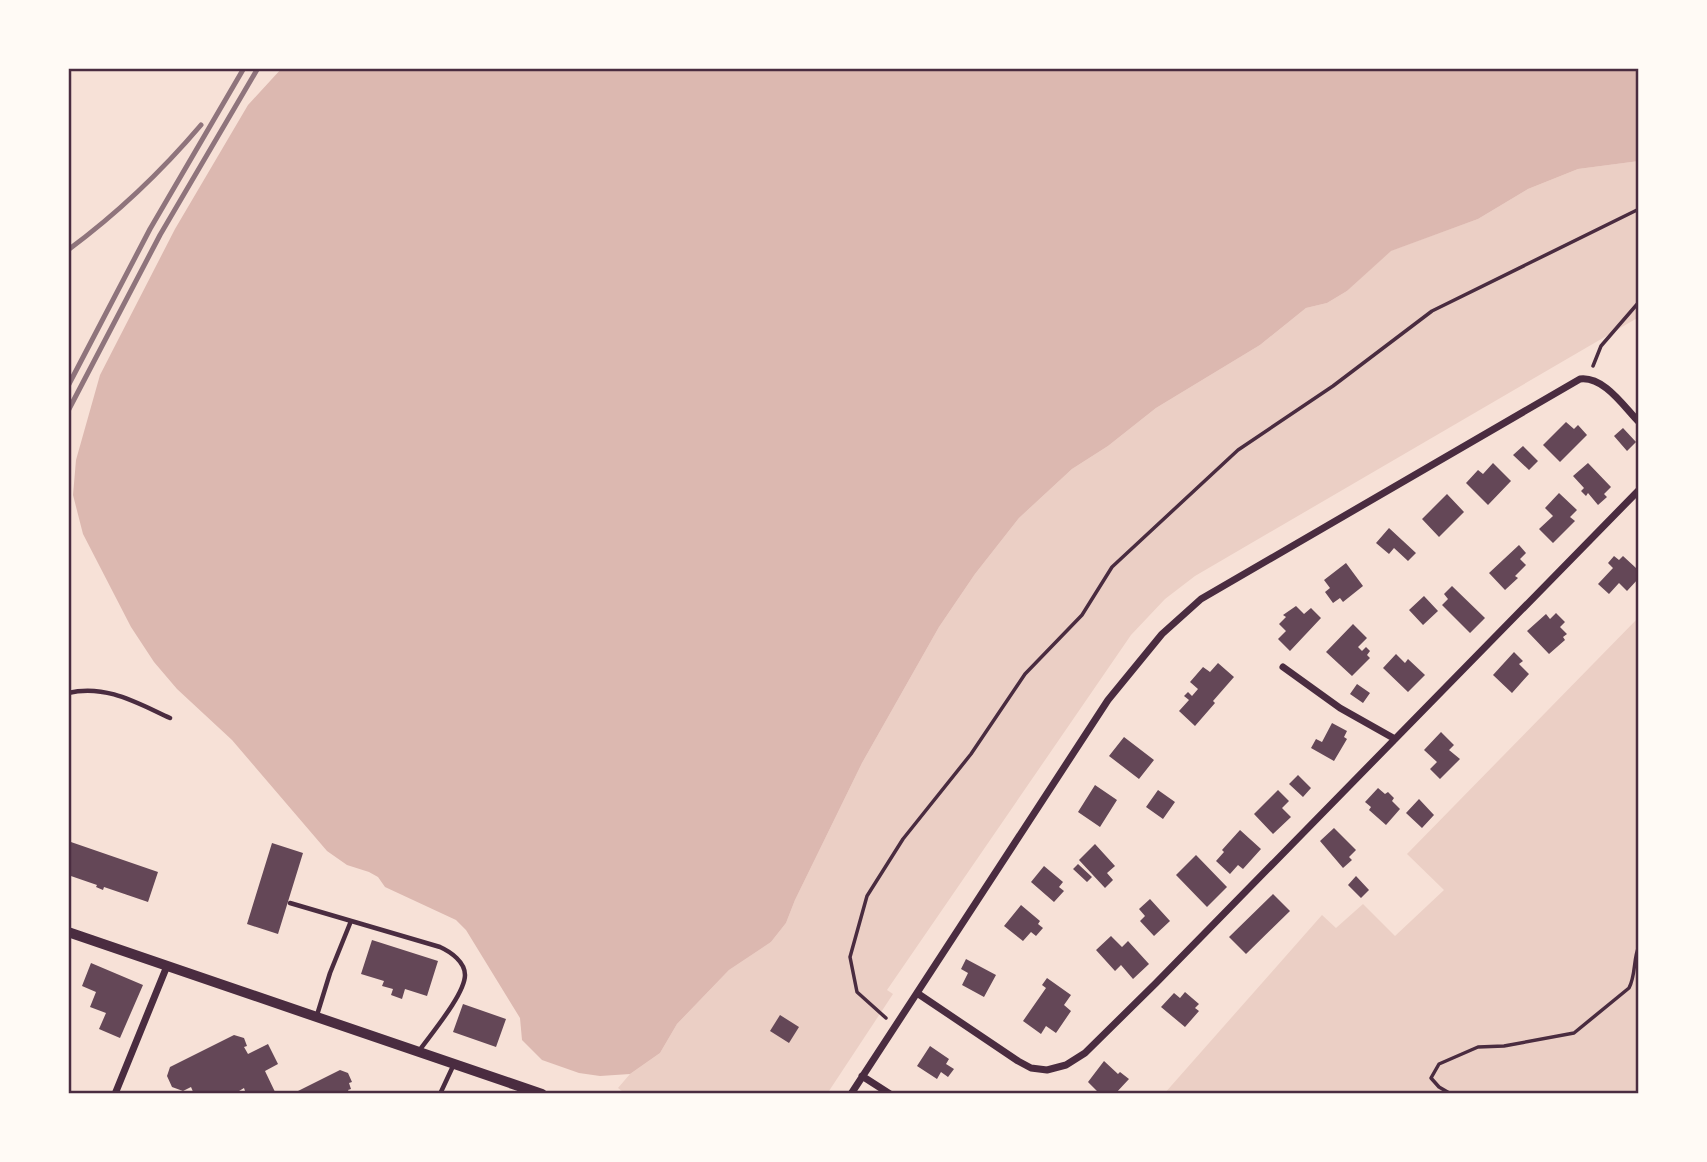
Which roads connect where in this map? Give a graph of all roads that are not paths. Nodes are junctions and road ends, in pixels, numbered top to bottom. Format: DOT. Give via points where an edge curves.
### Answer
graph roads {
  1 [pos="1639,422"];
  2 [pos="1639,490"];
  3 [pos="1283,667"];
  4 [pos="68,693"];
  5 [pos="170,718"];
  6 [pos="1395,739"];
  7 [pos="290,903"];
  8 [pos="351,921"];
  9 [pos="68,932"];
  10 [pos="167,966"];
  11 [pos="917,993"];
  12 [pos="316,1017"];
  13 [pos="419,1051"];
  14 [pos="455,1063"];
  15 [pos="862,1076"];
  16 [pos="115,1094"];
  17 [pos="440,1094"];
  18 [pos="542,1094"];
  19 [pos="851,1094"];
  20 [pos="890,1094"];
  1 -- 11 [label="street" via="1600,383 1588,378 1571,383 1257,565 1182,614 1108,700"];
  2 -- 6 [label="street"];
  3 -- 6 [label="street" via="1340,708"];
  4 -- 5 [label="lane" via="102,690"];
  6 -- 11 [label="street" via="1156,983 1073,1061 1055,1069 1031,1068"];
  7 -- 8 [label="lane"];
  8 -- 12 [label="lane"];
  8 -- 13 [label="lane" via="440,947 464,970 460,990"];
  9 -- 10 [label="street"];
  10 -- 12 [label="street"];
  10 -- 16 [label="street"];
  11 -- 15 [label="street"];
  12 -- 13 [label="street"];
  13 -- 14 [label="street"];
  14 -- 17 [label="lane"];
  14 -- 18 [label="street"];
  15 -- 19 [label="street"];
  15 -- 20 [label="street"];
}
